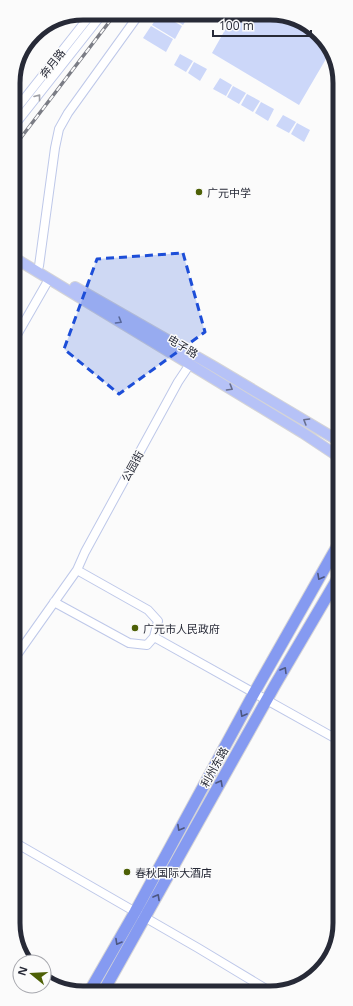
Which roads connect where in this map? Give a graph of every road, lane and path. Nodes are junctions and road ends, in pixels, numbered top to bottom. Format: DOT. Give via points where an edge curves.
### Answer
graph roads {
  1 [pos="86,20"];
  2 [pos="97,20"];
  3 [pos="135,20"];
  4 [pos="20,104"];
  5 [pos="20,118"];
  6 [pos="20,255"];
  7 [pos="20,261"];
  8 [pos="39,266"];
  9 [pos="49,279"];
  10 [pos="20,330"];
  11 [pos="190,364"];
  12 [pos="333,437"];
  13 [pos="333,453"];
  14 [pos="333,554"];
  15 [pos="77,570"];
  16 [pos="333,586"];
  17 [pos="54,602"];
  18 [pos="154,637"];
  19 [pos="20,650"];
  20 [pos="254,693"];
  21 [pos="267,700"];
  22 [pos="333,737"];
  23 [pos="20,845"];
  24 [pos="135,912"];
  25 [pos="145,918"];
  26 [pos="92,986"];
  27 [pos="106,986"];
  28 [pos="261,986"];
  1 -- 4 [label="street, 奔月路"];
  5 -- 2 [label="street, one-way"];
  3 -- 8 [label="street" via="59,129"];
  6 -- 8 [label="main road, 电子路"];
  7 -- 9 [label="main road, 电子路"];
  12 -- 8 [label="main road, 电子路, one-way"];
  9 -- 10 [label="street"];
  9 -- 11 [label="main road, 电子路, one-way"];
  11 -- 13 [label="main road, 电子路, one-way"];
  11 -- 15 [label="street, 公园街" via="174,389"];
  14 -- 20 [label="highway, 利州东路, one-way"];
  15 -- 17 [label="street, 公园街"];
  15 -- 18 [label="street" via="148,610 158,621"];
  21 -- 16 [label="highway, 利州东路, one-way"];
  17 -- 18 [label="street" via="129,643 147,645"];
  17 -- 19 [label="street"];
  18 -- 20 [label="street"];
  20 -- 21 [label="street"];
  20 -- 24 [label="highway, 利州东路, one-way"];
  21 -- 22 [label="street"];
  25 -- 21 [label="highway, 利州东路, one-way"];
  23 -- 24 [label="street"];
  24 -- 25 [label="street"];
  24 -- 26 [label="highway, 利州东路, one-way"];
  25 -- 27 [label="highway, 利州东路"];
  25 -- 28 [label="street"];
}
